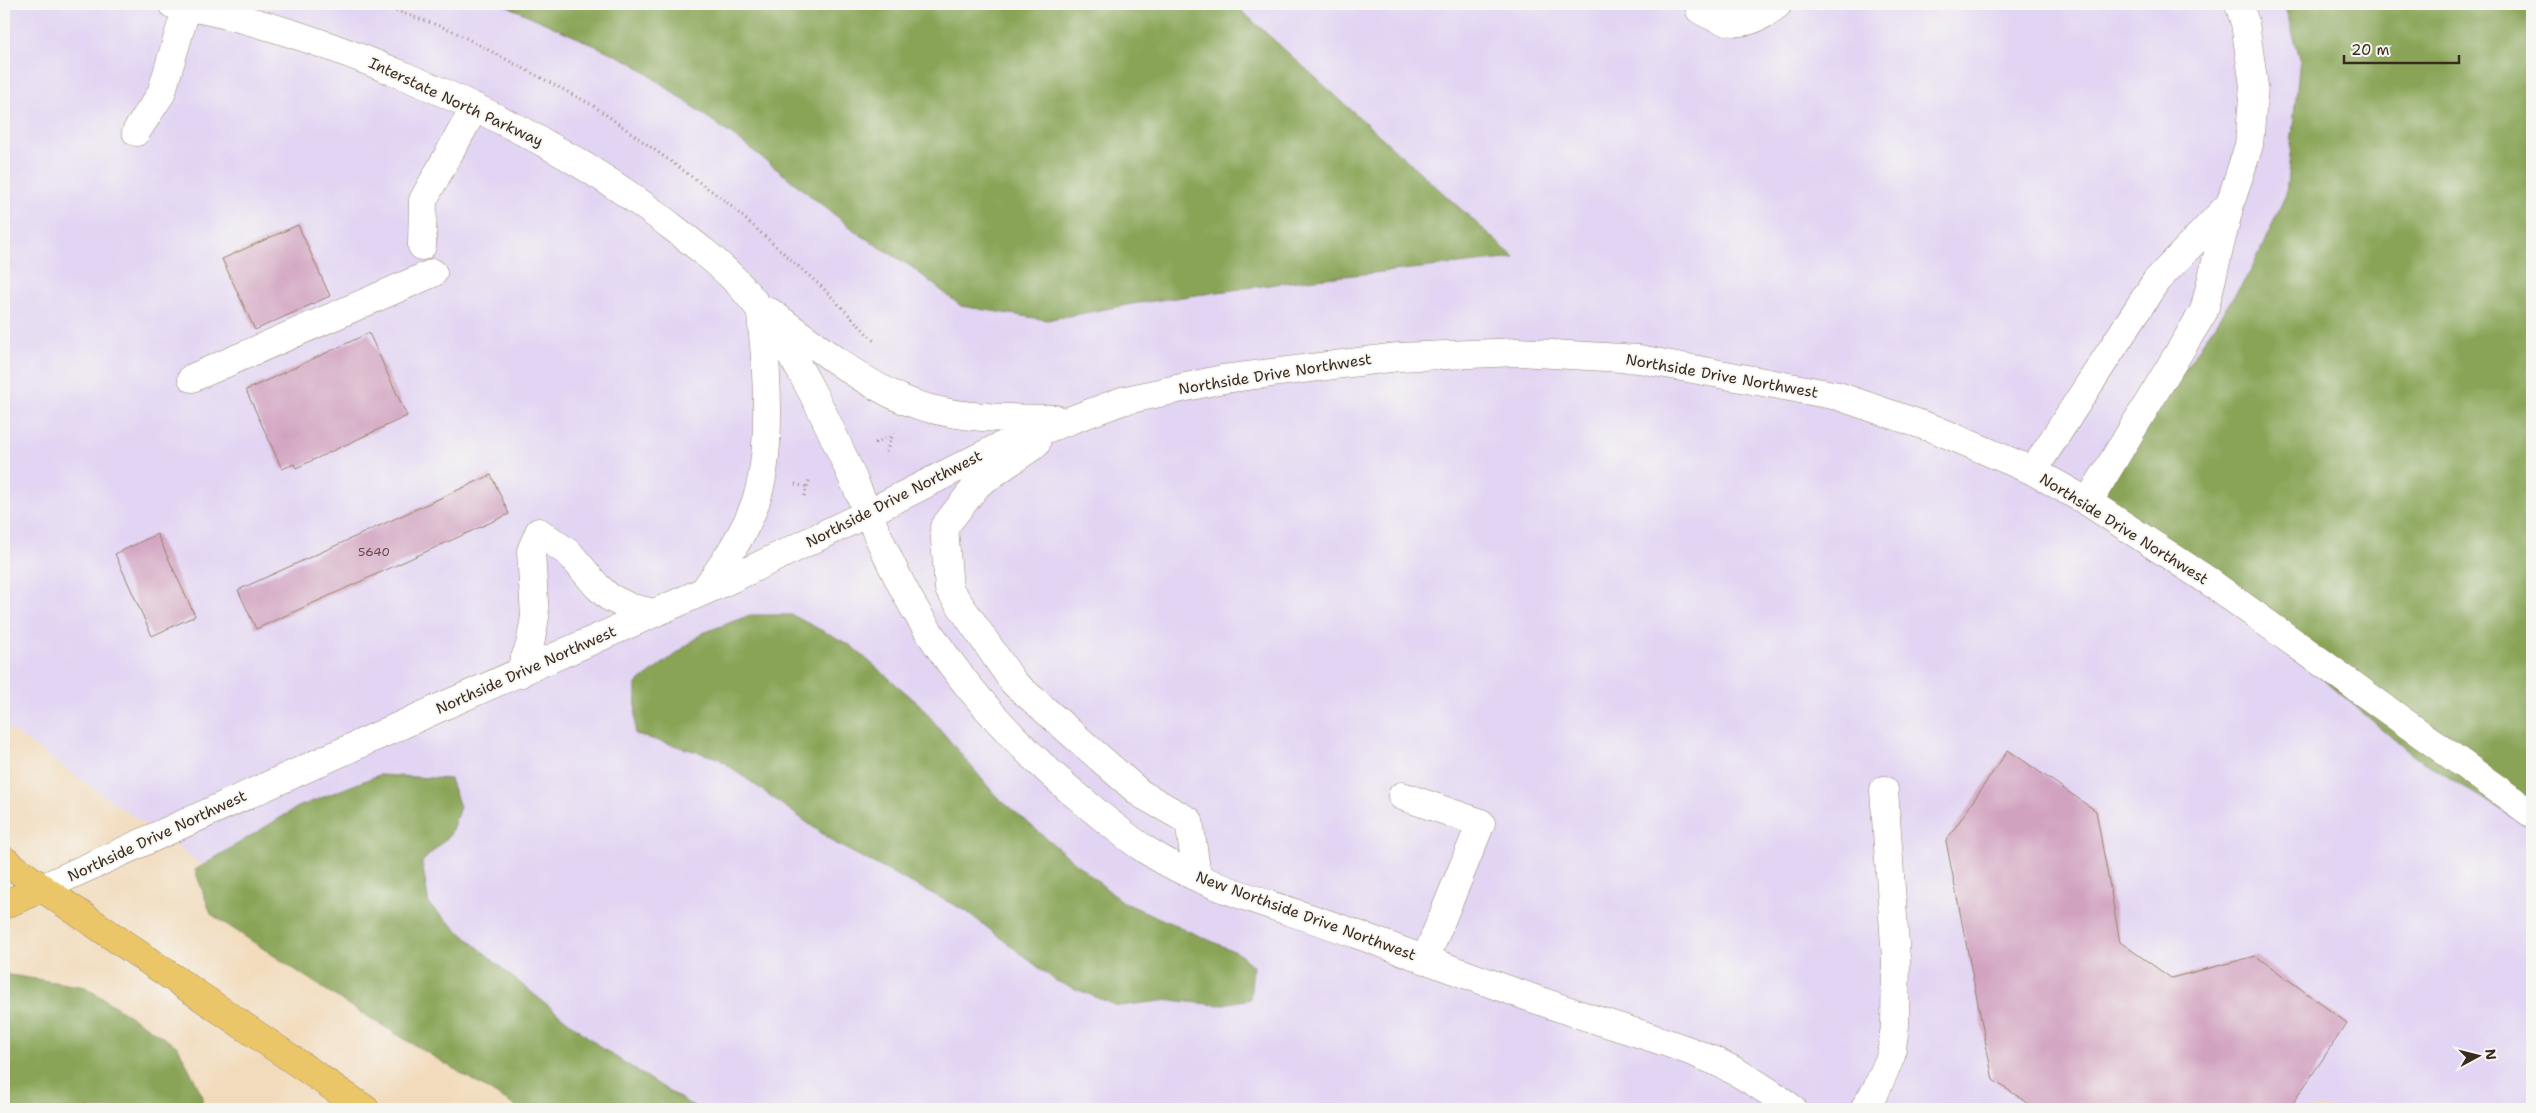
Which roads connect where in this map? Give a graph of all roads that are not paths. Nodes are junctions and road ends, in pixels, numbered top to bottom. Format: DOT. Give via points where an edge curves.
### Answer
graph roads {
  1 [pos="1778,4"];
  2 [pos="2239,4"];
  3 [pos="179,5"];
  4 [pos="1700,10"];
  5 [pos="475,107"];
  6 [pos="136,132"];
  7 [pos="2230,204"];
  8 [pos="422,246"];
  9 [pos="433,273"];
  10 [pos="755,303"];
  11 [pos="192,378"];
  12 [pos="1070,420"];
  13 [pos="2033,471"];
  14 [pos="2088,502"];
  15 [pos="868,513"];
  16 [pos="704,592"];
  17 [pos="654,613"];
  18 [pos="519,674"];
  19 [pos="1884,790"];
  20 [pos="1402,796"];
  21 [pos="2532,814"];
  22 [pos="4,860"];
  23 [pos="1197,876"];
  24 [pos="42,888"];
  25 [pos="4,905"];
  26 [pos="1425,960"];
  27 [pos="365,1109"];
  28 [pos="1793,1109"];
  29 [pos="1864,1109"];
  1 -- 4 [label="street" via="1750,20 1736,23 1720,20"];
  2 -- 7 [label="street" via="2254,86 2249,144"];
  3 -- 5 [label="street, Interstate North Parkway" via="302,36 366,59"];
  3 -- 6 [label="street" via="161,94"];
  5 -- 8 [label="street" via="423,200"];
  5 -- 10 [label="street, Interstate North Parkway" via="526,132 640,202 734,278"];
  7 -- 13 [label="street" via="2156,281"];
  7 -- 14 [label="street" via="2204,311"];
  9 -- 11 [label="street"];
  10 -- 12 [label="street" via="826,353 905,400 948,412 988,417"];
  10 -- 15 [label="street, Interstate North Parkway" via="812,391"];
  10 -- 16 [label="street" via="767,393 761,478 754,508"];
  12 -- 13 [label="street, Northside Drive Northwest" via="1122,401 1223,379 1398,356 1518,352 1639,359 1838,396 1937,430"];
  12 -- 15 [label="street, Northside Drive Northwest" via="1001,446"];
  12 -- 23 [label="street" via="978,484 944,527 950,589 1014,683 1142,794 1189,821"];
  13 -- 14 [label="street, Northside Drive Northwest"];
  14 -- 21 [label="street, Northside Drive Northwest" via="2207,580"];
  15 -- 16 [label="street, Northside Drive Northwest"];
  15 -- 23 [label="street, New Northside Drive Northwest" via="914,607 958,673 1003,726 1085,803 1146,850"];
  16 -- 17 [label="street, Northside Drive Northwest"];
  17 -- 18 [label="street, Northside Drive Northwest"];
  17 -- 18 [label="street" via="629,607 609,597 570,554 538,532 531,551 535,617 530,645"];
  18 -- 24 [label="street, Northside Drive Northwest"];
  19 -- 29 [label="street" via="1898,991 1891,1056"];
  20 -- 26 [label="street" via="1481,823"];
  22 -- 24 [label="main road"];
  23 -- 26 [label="street, New Northside Drive Northwest"];
  24 -- 25 [label="main road, Northside Drive Northwest"];
  24 -- 27 [label="main road"];
  26 -- 28 [label="street, New Northside Drive Northwest" via="1708,1058 1769,1091"];
}
